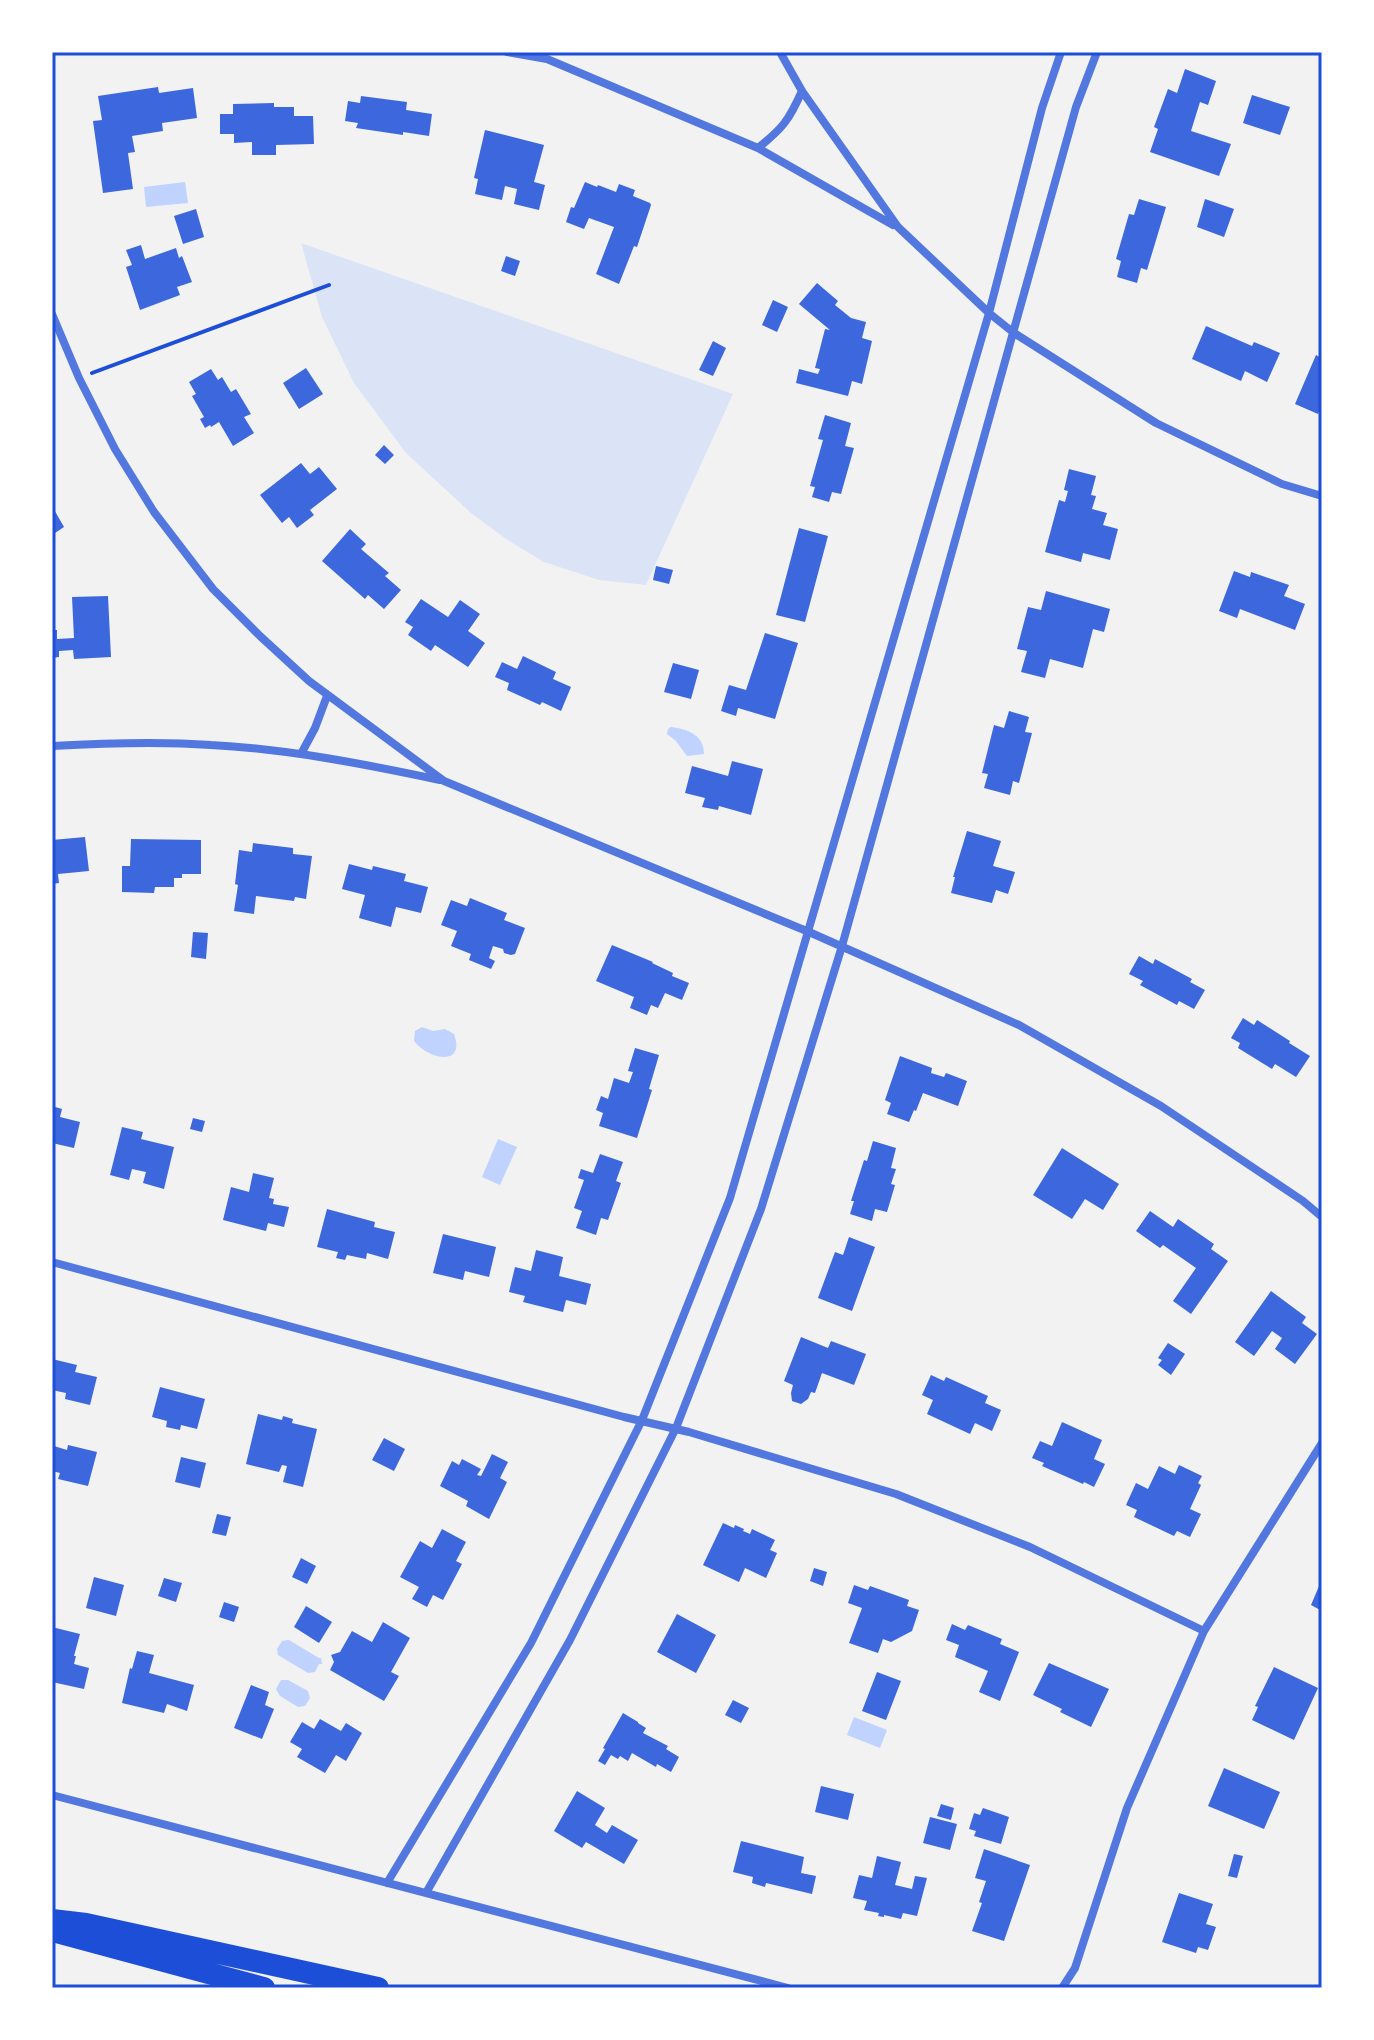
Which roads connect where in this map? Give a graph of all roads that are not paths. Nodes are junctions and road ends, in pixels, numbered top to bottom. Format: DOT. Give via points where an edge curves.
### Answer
graph roads {
  1 [pos="507,52"];
  2 [pos="780,52"];
  3 [pos="1061,52"];
  4 [pos="1097,52"];
  5 [pos="802,91"];
  6 [pos="758,148"];
  7 [pos="898,227"];
  8 [pos="989,313"];
  9 [pos="52,314"];
  10 [pos="1014,333"];
  11 [pos="1322,496"];
  12 [pos="327,696"];
  13 [pos="52,746"];
  14 [pos="301,754"];
  15 [pos="444,781"];
  16 [pos="809,932"];
  17 [pos="842,946"];
  18 [pos="1322,1217"];
  19 [pos="52,1262"];
  20 [pos="642,1420"];
  21 [pos="676,1428"];
  22 [pos="1322,1443"];
  23 [pos="1204,1631"];
  24 [pos="52,1795"];
  25 [pos="387,1883"];
  26 [pos="426,1893"];
  27 [pos="52,1920"];
  28 [pos="52,1931"];
  29 [pos="264,1988"];
  30 [pos="378,1988"];
  31 [pos="788,1988"];
  32 [pos="1062,1988"];
  1 -- 6 [label="street" via="547,59"];
  2 -- 5 [label="street"];
  3 -- 8 [label="street"];
  4 -- 10 [label="street" via="1076,107"];
  5 -- 6 [label="street" via="790,117"];
  5 -- 7 [label="street"];
  6 -- 7 [label="street"];
  7 -- 8 [label="street"];
  8 -- 10 [label="street"];
  8 -- 16 [label="street"];
  9 -- 12 [label="street" via="115,449 154,512 213,589"];
  10 -- 11 [label="street" via="1156,423 1282,484"];
  10 -- 17 [label="street"];
  12 -- 14 [label="street"];
  12 -- 15 [label="street"];
  13 -- 14 [label="street" via="211,745"];
  14 -- 15 [label="street"];
  15 -- 16 [label="street"];
  16 -- 17 [label="street"];
  16 -- 20 [label="street" via="730,1198"];
  17 -- 18 [label="street" via="1019,1025 1161,1106"];
  17 -- 21 [label="street" via="761,1209"];
  19 -- 20 [label="street"];
  20 -- 21 [label="street"];
  20 -- 25 [label="street" via="531,1643"];
  21 -- 23 [label="street" via="896,1494 1030,1547"];
  21 -- 26 [label="street" via="570,1640"];
  22 -- 23 [label="street"];
  23 -- 32 [label="street" via="1127,1808 1075,1968"];
  24 -- 25 [label="street"];
  25 -- 26 [label="street"];
  26 -- 31 [label="street"];
  27 -- 30 [label="highway"];
  28 -- 29 [label="highway"];
}
